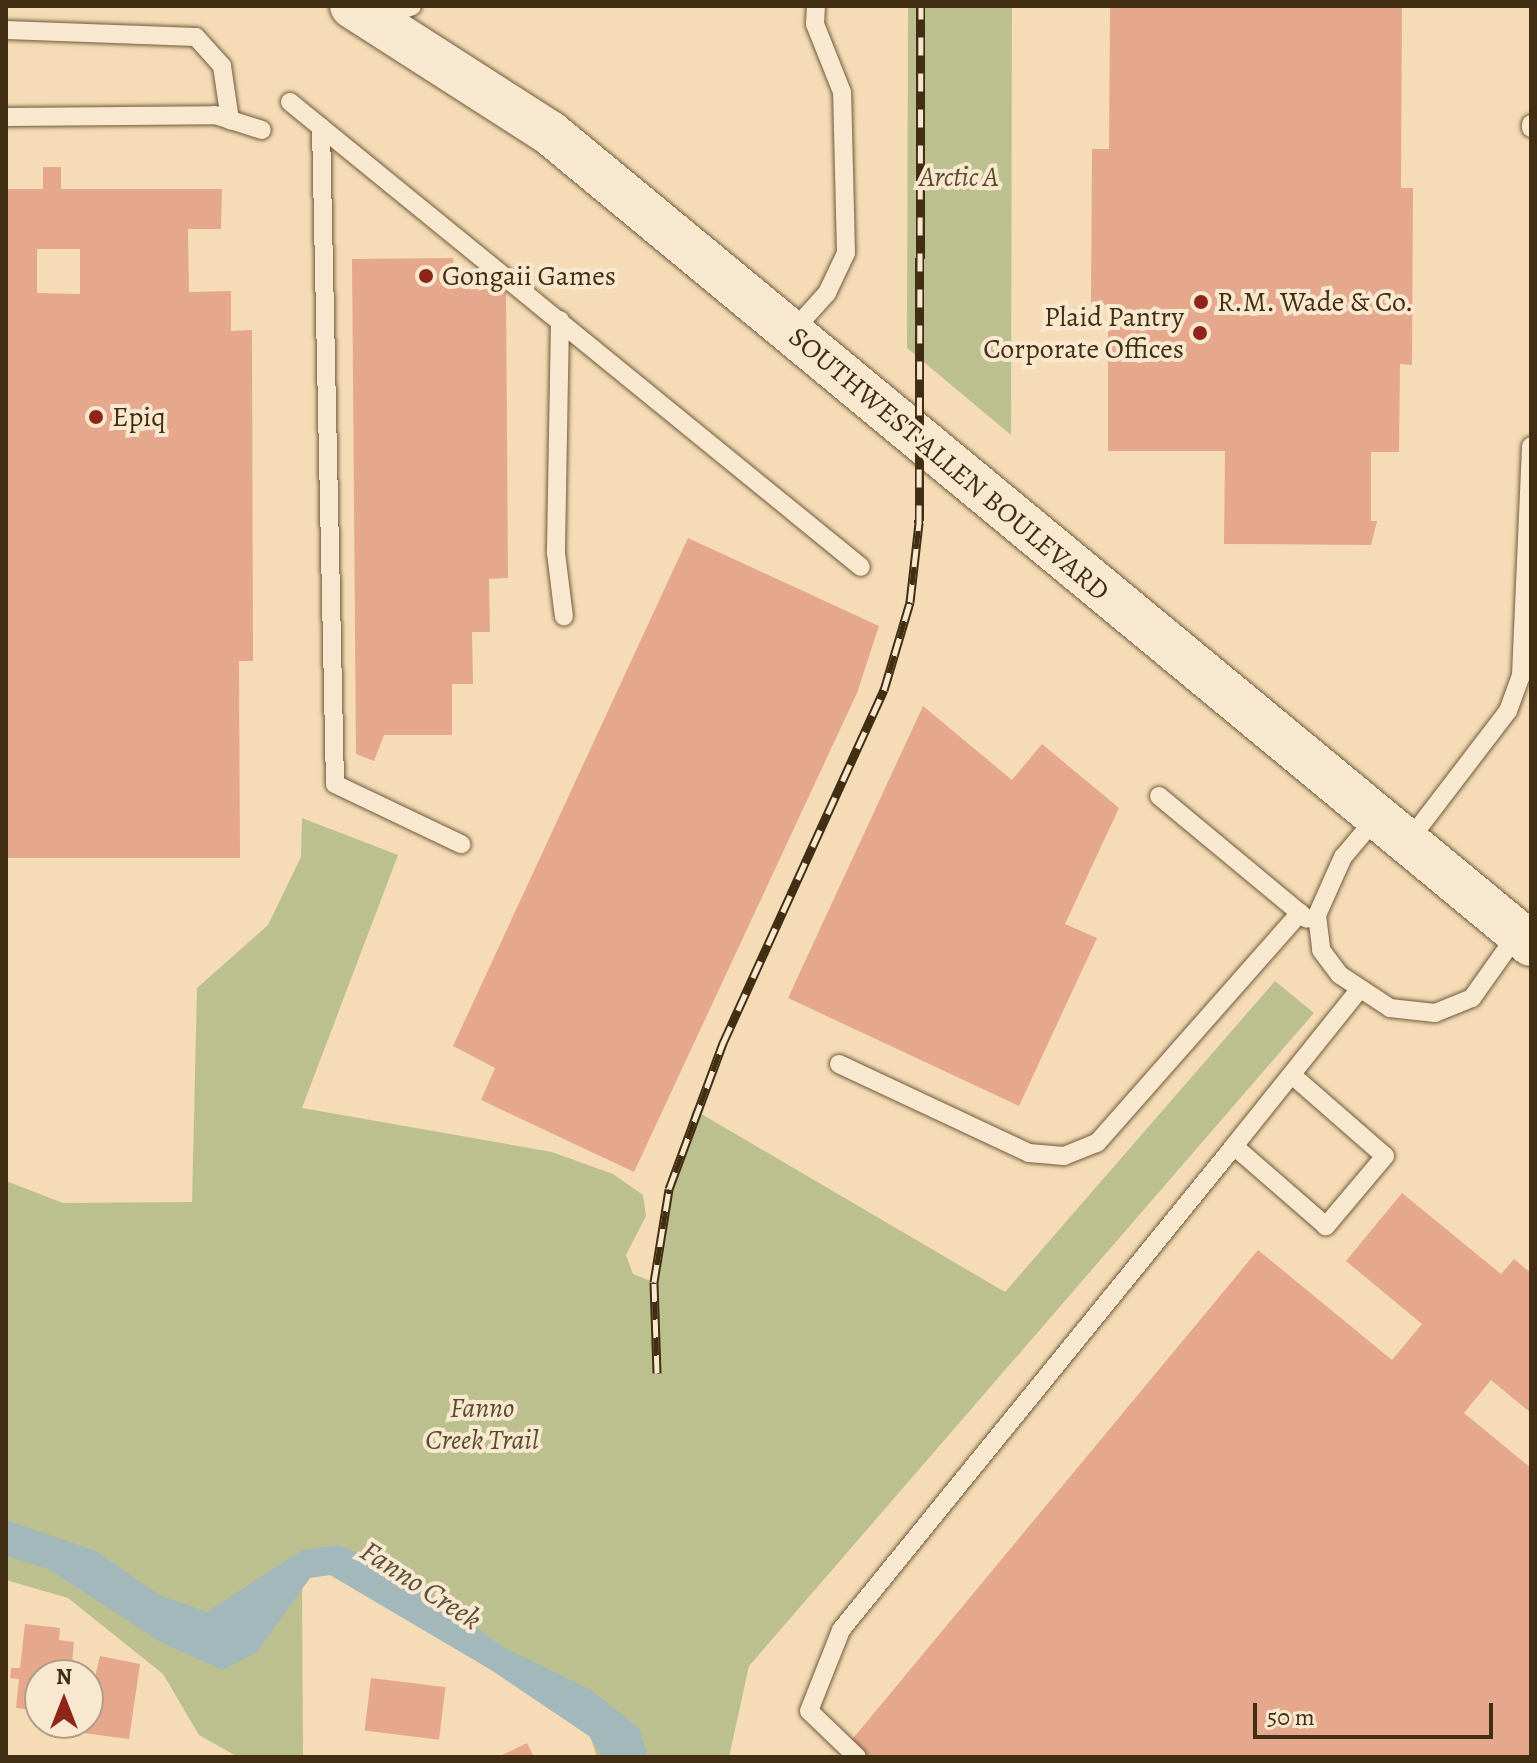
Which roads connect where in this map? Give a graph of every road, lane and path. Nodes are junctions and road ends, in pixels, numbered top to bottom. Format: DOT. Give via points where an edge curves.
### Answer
graph roads {
  1 [pos="816,6"];
  2 [pos="380,10"];
  3 [pos="6,30"];
  4 [pos="290,102"];
  5 [pos="6,117"];
  6 [pos="230,120"];
  7 [pos="321,127"];
  8 [pos="262,130"];
  9 [pos="560,320"];
  10 [pos="791,333"];
  11 [pos="1531,446"];
  12 [pos="861,567"];
  13 [pos="564,617"];
  14 [pos="1159,796"];
  15 [pos="1391,830"];
  16 [pos="461,844"];
  17 [pos="1300,913"];
  18 [pos="1317,928"];
  19 [pos="1527,932"];
  20 [pos="1359,990"];
  21 [pos="839,1064"];
  22 [pos="1292,1075"];
  23 [pos="1234,1146"];
  24 [pos="857,1757"];
  1 -- 10 [label="lane" via="815,24 842,92 846,253 827,293"];
  2 -- 10 [label="main road, SOUTHWEST ALLEN BOULEVARD" via="512,104"];
  3 -- 6 [label="lane" via="196,37 222,66"];
  4 -- 7 [label="lane"];
  5 -- 6 [label="lane"];
  6 -- 8 [label="lane"];
  7 -- 9 [label="lane"];
  7 -- 16 [label="lane" via="335,784"];
  9 -- 12 [label="lane"];
  9 -- 13 [label="lane" via="556,553"];
  10 -- 15 [label="main road, SOUTHWEST ALLEN BOULEVARD"];
  11 -- 15 [label="lane" via="1521,676 1508,711"];
  14 -- 17 [label="lane"];
  15 -- 18 [label="lane" via="1332,875"];
  15 -- 19 [label="main road, SOUTHWEST ALLEN BOULEVARD"];
  17 -- 18 [label="lane"];
  17 -- 21 [label="lane" via="1097,1143 1064,1156 1029,1153"];
  18 -- 20 [label="lane" via="1329,963"];
  19 -- 20 [label="lane" via="1486,983 1456,1007 1413,1014"];
  20 -- 22 [label="lane"];
  22 -- 23 [label="lane"];
  22 -- 23 [label="lane" via="1385,1156 1326,1226"];
  23 -- 24 [label="lane" via="841,1630 809,1711"];
}
